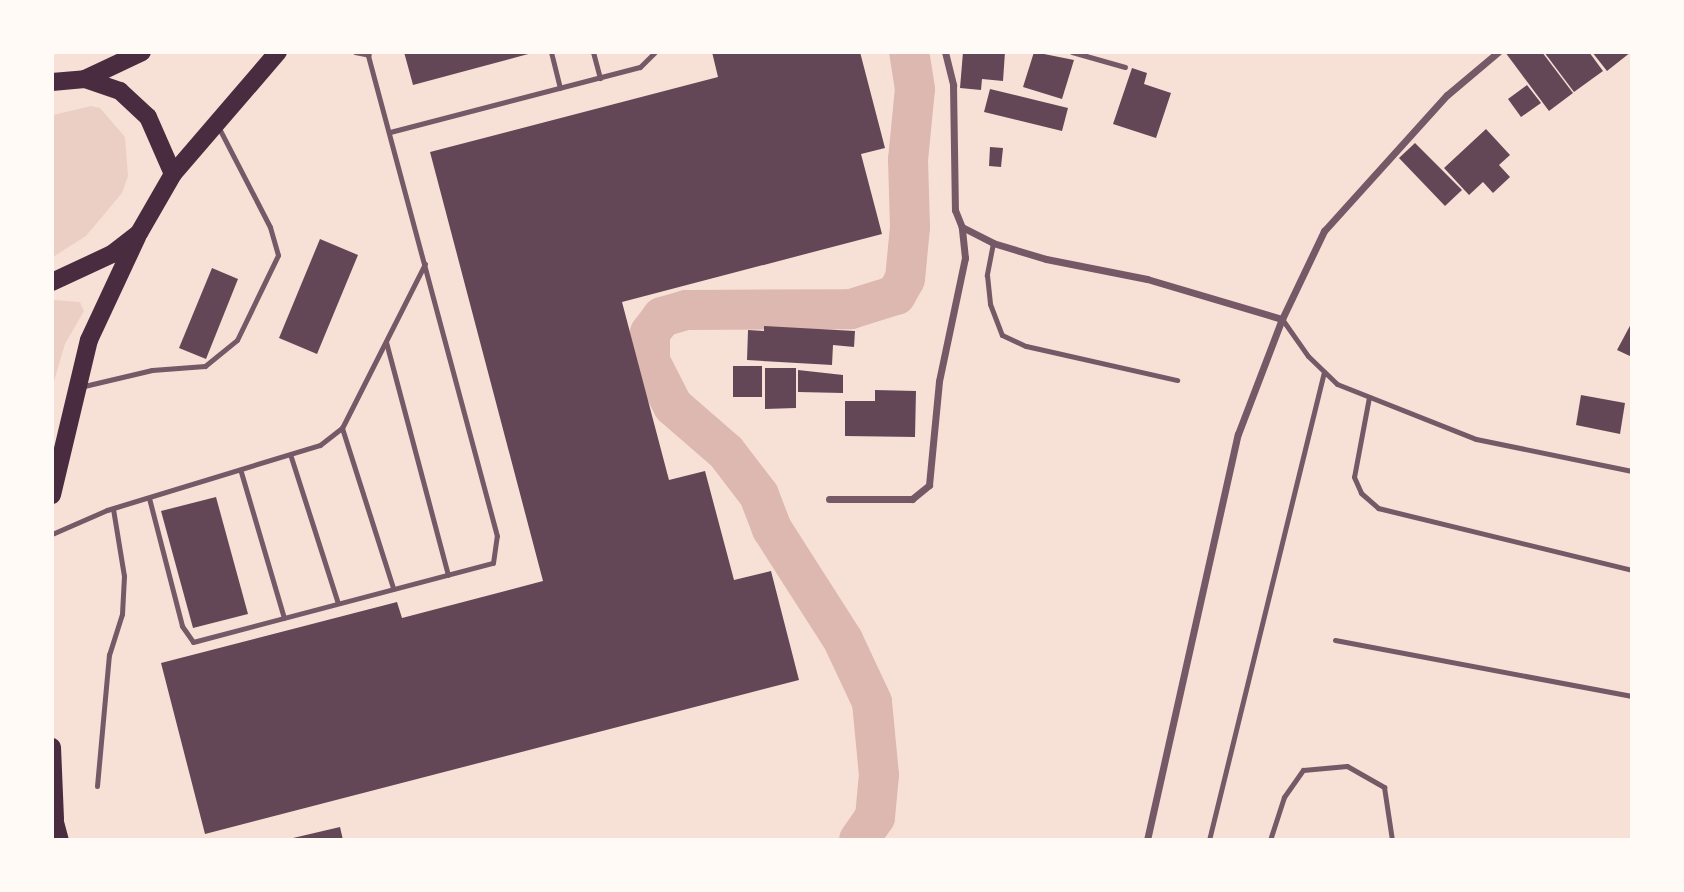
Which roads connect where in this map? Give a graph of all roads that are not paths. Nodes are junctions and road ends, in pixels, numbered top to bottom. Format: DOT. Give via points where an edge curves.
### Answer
graph roads {
  1 [pos="142,52"];
  2 [pos="278,52"];
  3 [pos="355,52"];
  4 [pos="551,52"];
  5 [pos="593,52"];
  6 [pos="654,52"];
  7 [pos="945,52"];
  8 [pos="1072,52"];
  9 [pos="1498,52"];
  10 [pos="369,53"];
  11 [pos="1125,67"];
  12 [pos="600,78"];
  13 [pos="85,79"];
  14 [pos="52,82"];
  15 [pos="560,88"];
  16 [pos="216,120"];
  17 [pos="390,132"];
  18 [pos="173,174"];
  19 [pos="962,227"];
  20 [pos="139,233"];
  21 [pos="993,243"];
  22 [pos="425,264"];
  23 [pos="52,282"];
  24 [pos="1282,319"];
  25 [pos="386,342"];
  26 [pos="1324,372"];
  27 [pos="1177,380"];
  28 [pos="77,387"];
  29 [pos="1369,397"];
  30 [pos="342,428"];
  31 [pos="292,457"];
  32 [pos="1632,471"];
  33 [pos="240,472"];
  34 [pos="52,495"];
  35 [pos="149,498"];
  36 [pos="830,499"];
  37 [pos="113,509"];
  38 [pos="52,534"];
  39 [pos="1632,570"];
  40 [pos="448,575"];
  41 [pos="393,588"];
  42 [pos="338,604"];
  43 [pos="284,618"];
  44 [pos="1335,640"];
  45 [pos="1632,696"];
  46 [pos="52,747"];
  47 [pos="97,786"];
  48 [pos="54,815"];
  49 [pos="60,839"];
  50 [pos="1147,839"];
  51 [pos="1209,839"];
  52 [pos="1270,839"];
  53 [pos="1392,839"];
  1 -- 13 [label="main road"];
  2 -- 16 [label="main road"];
  3 -- 10 [label="lane"];
  4 -- 15 [label="lane"];
  5 -- 12 [label="lane"];
  6 -- 12 [label="lane" via="640,67"];
  7 -- 19 [label="street" via="953,85 956,210"];
  8 -- 11 [label="lane"];
  9 -- 24 [label="street" via="1431,111 1324,231"];
  10 -- 17 [label="lane"];
  12 -- 15 [label="lane"];
  13 -- 14 [label="main road"];
  13 -- 18 [label="main road" via="120,91 148,117"];
  15 -- 17 [label="lane"];
  16 -- 18 [label="main road"];
  16 -- 28 [label="lane" via="270,227 278,255 237,341 205,366 152,370"];
  17 -- 22 [label="lane"];
  18 -- 20 [label="main road"];
  19 -- 21 [label="street"];
  19 -- 36 [label="street" via="965,258 939,381 929,485 912,499"];
  20 -- 23 [label="main road" via="112,254"];
  20 -- 28 [label="main road" via="89,340"];
  21 -- 24 [label="street" via="1046,259 1147,279"];
  21 -- 27 [label="lane" via="987,275 990,303 1002,335 1026,346"];
  22 -- 25 [label="lane"];
  22 -- 40 [label="lane" via="497,536 493,563"];
  24 -- 26 [label="lane"];
  24 -- 50 [label="street" via="1238,434"];
  25 -- 30 [label="lane"];
  25 -- 40 [label="lane"];
  26 -- 29 [label="lane" via="1337,384"];
  26 -- 51 [label="lane"];
  28 -- 34 [label="main road"];
  29 -- 32 [label="lane" via="1476,439"];
  29 -- 39 [label="lane" via="1354,477 1361,493 1378,508"];
  30 -- 31 [label="lane" via="320,445"];
  30 -- 41 [label="lane"];
  31 -- 33 [label="lane"];
  31 -- 42 [label="lane"];
  33 -- 35 [label="lane"];
  33 -- 43 [label="lane"];
  35 -- 37 [label="lane"];
  35 -- 43 [label="lane" via="186,638 193,642"];
  37 -- 38 [label="lane"];
  37 -- 47 [label="lane" via="124,576 122,614 109,655"];
  40 -- 41 [label="lane"];
  41 -- 42 [label="lane"];
  42 -- 43 [label="lane"];
  44 -- 45 [label="lane"];
  46 -- 48 [label="main road"];
  48 -- 49 [label="main road"];
  52 -- 53 [label="lane" via="1284,797 1303,770 1347,766 1384,787"];
}
